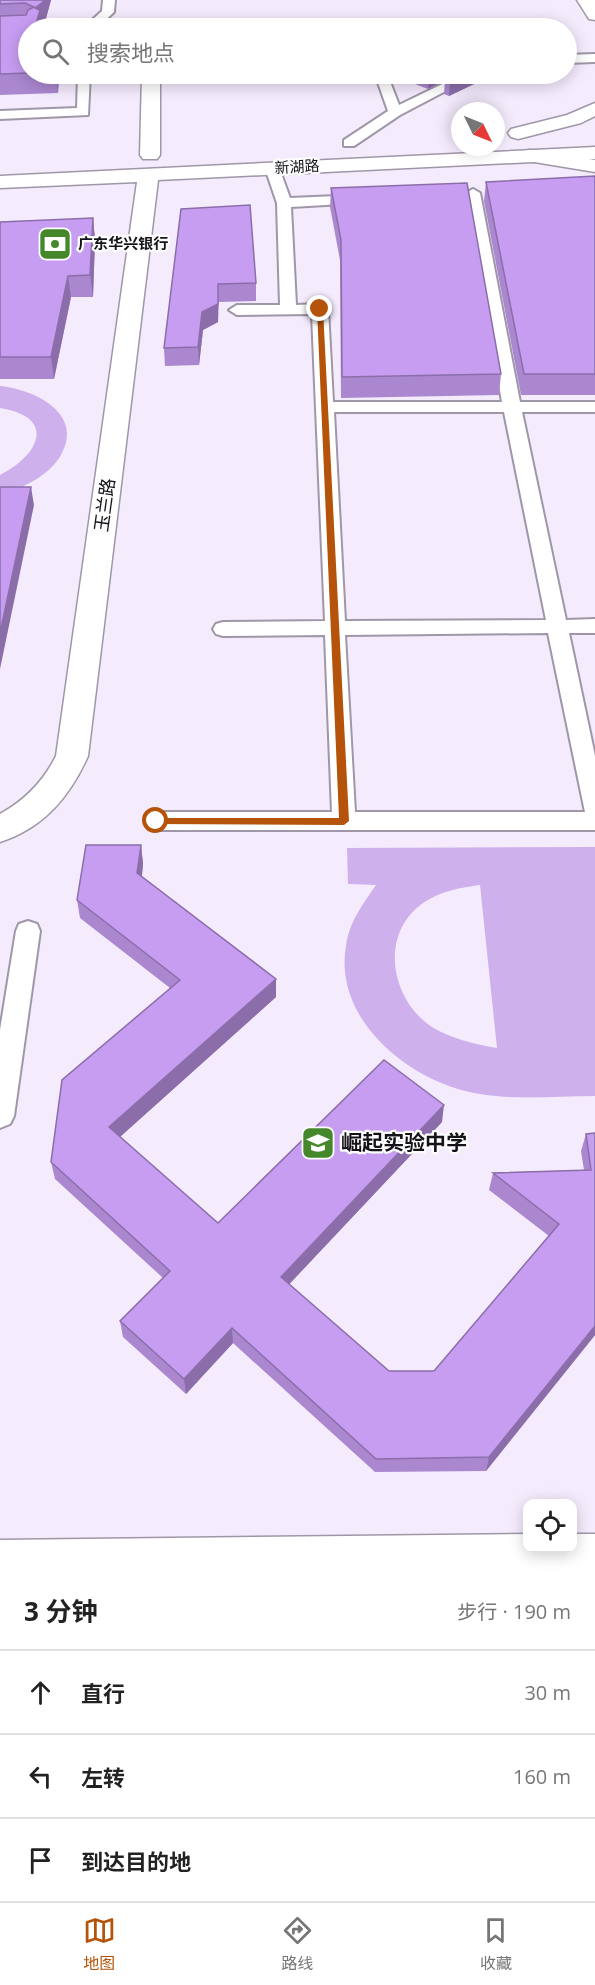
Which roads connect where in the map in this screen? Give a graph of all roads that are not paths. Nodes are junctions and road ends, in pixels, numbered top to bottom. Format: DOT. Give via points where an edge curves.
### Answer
graph roads {
  1 [pos="109,0"];
  2 [pos="585,0"];
  3 [pos="595,15"];
  4 [pos="101,18"];
  5 [pos="595,58"];
  6 [pos="577,59"];
  7 [pos="83,84"];
  8 [pos="151,84"];
  9 [pos="385,84"];
  10 [pos="452,84"];
  11 [pos="595,109"];
  12 [pos="395,112"];
  13 [pos="0,116"];
  14 [pos="595,130"];
  15 [pos="518,134"];
  16 [pos="505,135"];
  17 [pos="393,140"];
  18 [pos="349,143"];
  19 [pos="325,144"];
  20 [pos="173,153"];
  21 [pos="595,153"];
  22 [pos="127,156"];
  23 [pos="529,156"];
  24 [pos="149,165"];
  25 [pos="595,166"];
  26 [pos="272,168"];
  27 [pos="0,182"];
  28 [pos="472,193"];
  29 [pos="378,198"];
  30 [pos="284,203"];
  31 [pos="288,309"];
  32 [pos="237,310"];
  33 [pos="324,407"];
  34 [pos="512,407"];
  35 [pos="595,407"];
  36 [pos="557,626"];
  37 [pos="595,626"];
  38 [pos="335,628"];
  39 [pos="223,629"];
  40 [pos="595,808"];
  41 [pos="156,821"];
  42 [pos="344,821"];
  43 [pos="595,821"];
  44 [pos="12,824"];
  45 [pos="28,931"];
  46 [pos="0,1116"];
  47 [pos="595,1558"];
  48 [pos="0,1564"];
  1 -- 4 [label="lane" via="108,12"];
  2 -- 3 [label="street"];
  5 -- 6 [label="lane"];
  7 -- 13 [label="lane" via="82,112"];
  8 -- 24 [label="street, 玉兰路"];
  9 -- 12 [label="lane"];
  10 -- 12 [label="lane"];
  11 -- 15 [label="street" via="574,119"];
  12 -- 18 [label="lane"];
  14 -- 15 [label="street"];
  15 -- 16 [label="street"];
  17 -- 18 [label="street, 新湖路"];
  18 -- 19 [label="street, 新湖路"];
  20 -- 24 [label="street, 新湖路"];
  21 -- 23 [label="street, 新湖路"];
  22 -- 24 [label="street, 新湖路"];
  23 -- 25 [label="street"];
  23 -- 26 [label="street, 新湖路"];
  24 -- 26 [label="street, 新湖路"];
  24 -- 27 [label="street, 新湖路"];
  24 -- 44 [label="street, 玉兰路" via="72,756 63,778 47,799"];
  26 -- 30 [label="lane"];
  28 -- 34 [label="lane"];
  29 -- 30 [label="lane"];
  30 -- 31 [label="lane"];
  31 -- 32 [label="lane"];
  31 -- 33 [label="lane" via="320,309"];
  33 -- 34 [label="lane"];
  33 -- 38 [label="lane"];
  34 -- 35 [label="lane"];
  34 -- 36 [label="lane"];
  36 -- 37 [label="lane"];
  36 -- 38 [label="lane"];
  36 -- 40 [label="lane"];
  38 -- 39 [label="lane"];
  38 -- 42 [label="lane"];
  41 -- 42 [label="lane"];
  42 -- 43 [label="lane"];
  45 -- 46 [label="lane"];
  47 -- 48 [label="street"];
}
